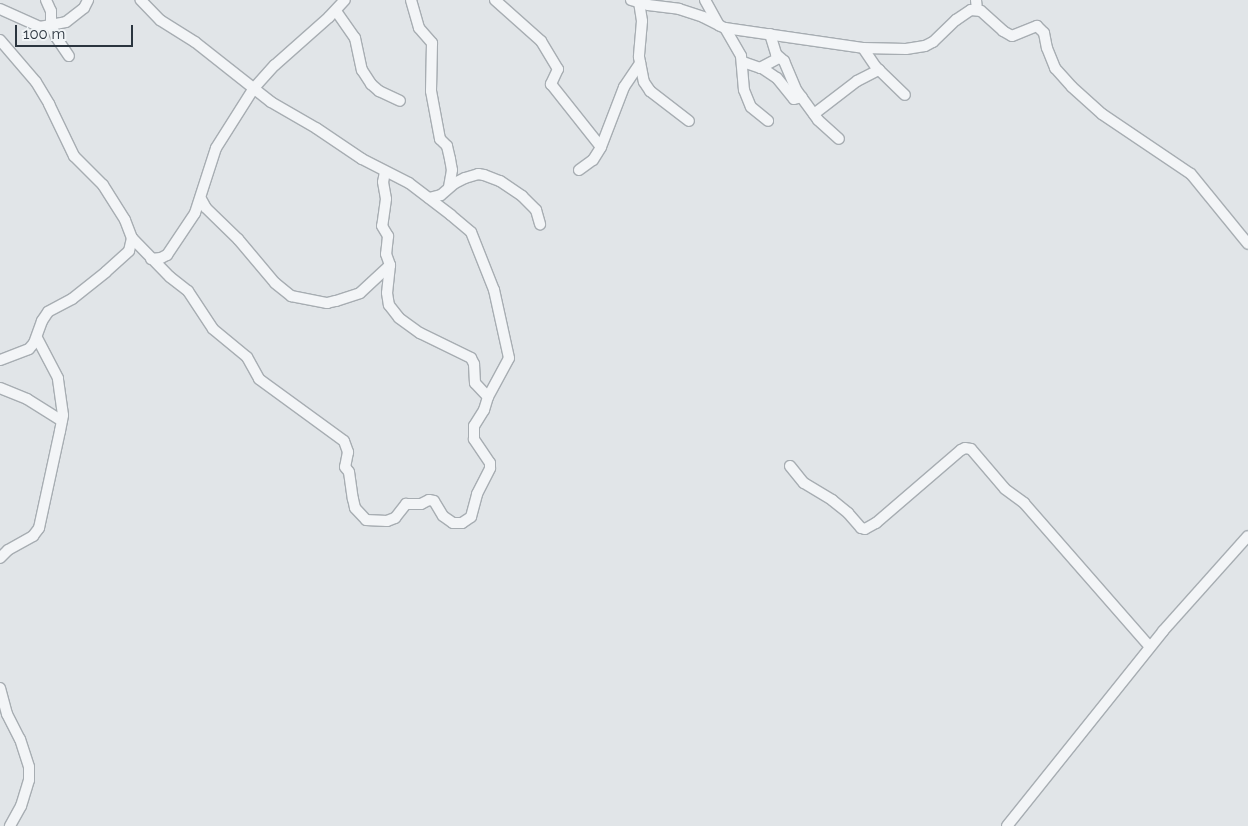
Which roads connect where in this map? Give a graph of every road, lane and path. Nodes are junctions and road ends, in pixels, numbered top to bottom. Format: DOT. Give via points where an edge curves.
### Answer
graph roads {
  1 [pos="46,0"];
  2 [pos="88,0"];
  3 [pos="141,0"];
  4 [pos="345,0"];
  5 [pos="411,0"];
  6 [pos="495,0"];
  7 [pos="705,0"];
  8 [pos="635,1"];
  9 [pos="977,5"];
  10 [pos="0,9"];
  11 [pos="336,11"];
  12 [pos="51,25"];
  13 [pos="722,27"];
  14 [pos="770,34"];
  15 [pos="0,40"];
  16 [pos="863,48"];
  17 [pos="69,56"];
  18 [pos="780,58"];
  19 [pos="743,62"];
  20 [pos="640,63"];
  21 [pos="762,68"];
  22 [pos="879,70"];
  23 [pos="254,88"];
  24 [pos="905,95"];
  25 [pos="802,97"];
  26 [pos="400,101"];
  27 [pos="814,114"];
  28 [pos="768,121"];
  29 [pos="689,122"];
  30 [pos="839,139"];
  31 [pos="601,146"];
  32 [pos="579,170"];
  33 [pos="385,172"];
  34 [pos="448,188"];
  35 [pos="429,198"];
  36 [pos="201,199"];
  37 [pos="540,224"];
  38 [pos="132,238"];
  39 [pos="1248,244"];
  40 [pos="151,258"];
  41 [pos="390,265"];
  42 [pos="37,338"];
  43 [pos="0,360"];
  44 [pos="0,388"];
  45 [pos="488,397"];
  46 [pos="62,420"];
  47 [pos="790,466"];
  48 [pos="1248,536"];
  49 [pos="0,558"];
  50 [pos="1150,647"];
  51 [pos="0,688"];
  52 [pos="10,826"];
  53 [pos="1007,826"];
  1 -- 12 [label="street" via="51,11"];
  2 -- 12 [label="street" via="84,8 70,19"];
  3 -- 23 [label="street" via="160,20 195,42"];
  4 -- 11 [label="street"];
  5 -- 34 [label="street" via="419,28 432,43 431,91 440,139 448,149 452,170"];
  6 -- 31 [label="street" via="540,41 558,70 551,84"];
  7 -- 13 [label="street"];
  8 -- 13 [label="street" via="679,9"];
  8 -- 20 [label="street" via="642,21"];
  9 -- 16 [label="street" via="925,46"];
  9 -- 39 [label="street" via="1008,35 1031,27 1041,28 1055,68 1072,87 1102,114 1191,174"];
  10 -- 12 [label="street" via="37,27"];
  11 -- 23 [label="street" via="291,49"];
  11 -- 26 [label="street" via="355,38 362,70 371,84"];
  12 -- 17 [label="street"];
  13 -- 14 [label="street"];
  13 -- 19 [label="street" via="737,46"];
  14 -- 16 [label="street"];
  14 -- 18 [label="street"];
  15 -- 38 [label="street" via="36,82 74,156 103,185"];
  16 -- 22 [label="street"];
  18 -- 21 [label="street"];
  18 -- 25 [label="street"];
  19 -- 21 [label="street"];
  19 -- 28 [label="street" via="744,90 755,112"];
  20 -- 29 [label="street" via="646,87"];
  20 -- 31 [label="street" via="624,87"];
  21 -- 25 [label="street" via="777,78 794,99"];
  22 -- 24 [label="street"];
  22 -- 27 [label="street" via="857,81"];
  23 -- 33 [label="street" via="282,110"];
  23 -- 36 [label="street" via="216,148"];
  25 -- 27 [label="street"];
  27 -- 30 [label="street"];
  31 -- 32 [label="street" via="592,160"];
  33 -- 35 [label="street"];
  33 -- 41 [label="street" via="382,226 388,236 386,254"];
  34 -- 35 [label="street" via="441,195"];
  34 -- 37 [label="street" via="478,174 500,181 534,207"];
  35 -- 45 [label="street" via="471,232 494,290 509,358"];
  36 -- 40 [label="street" via="170,251 163,257"];
  36 -- 41 [label="street" via="275,283 291,296 327,303 336,301 360,292"];
  38 -- 40 [label="street"];
  38 -- 42 [label="street" via="129,251 106,272 72,299 48,312"];
  40 -- 45 [label="street" via="188,290 213,329 246,357 259,379 344,442 348,452 345,467 351,481 352,498 355,508 366,520 387,521 395,518 406,504 421,504 429,500 434,502 442,516 453,523 468,522 490,468 490,462 473,433"];
  41 -- 45 [label="street" via="389,305 399,318 420,333 471,358 475,383"];
  42 -- 43 [label="street" via="29,349"];
  42 -- 46 [label="street" via="58,378"];
  44 -- 46 [label="street" via="27,399"];
  46 -- 49 [label="street" via="39,528 33,536"];
  47 -- 50 [label="street" via="804,484 832,500 865,529 961,450 971,449 1005,489 1024,503"];
  48 -- 50 [label="street"];
  50 -- 53 [label="street"];
  51 -- 52 [label="street" via="7,714 20,739 29,780 21,806"];
}
